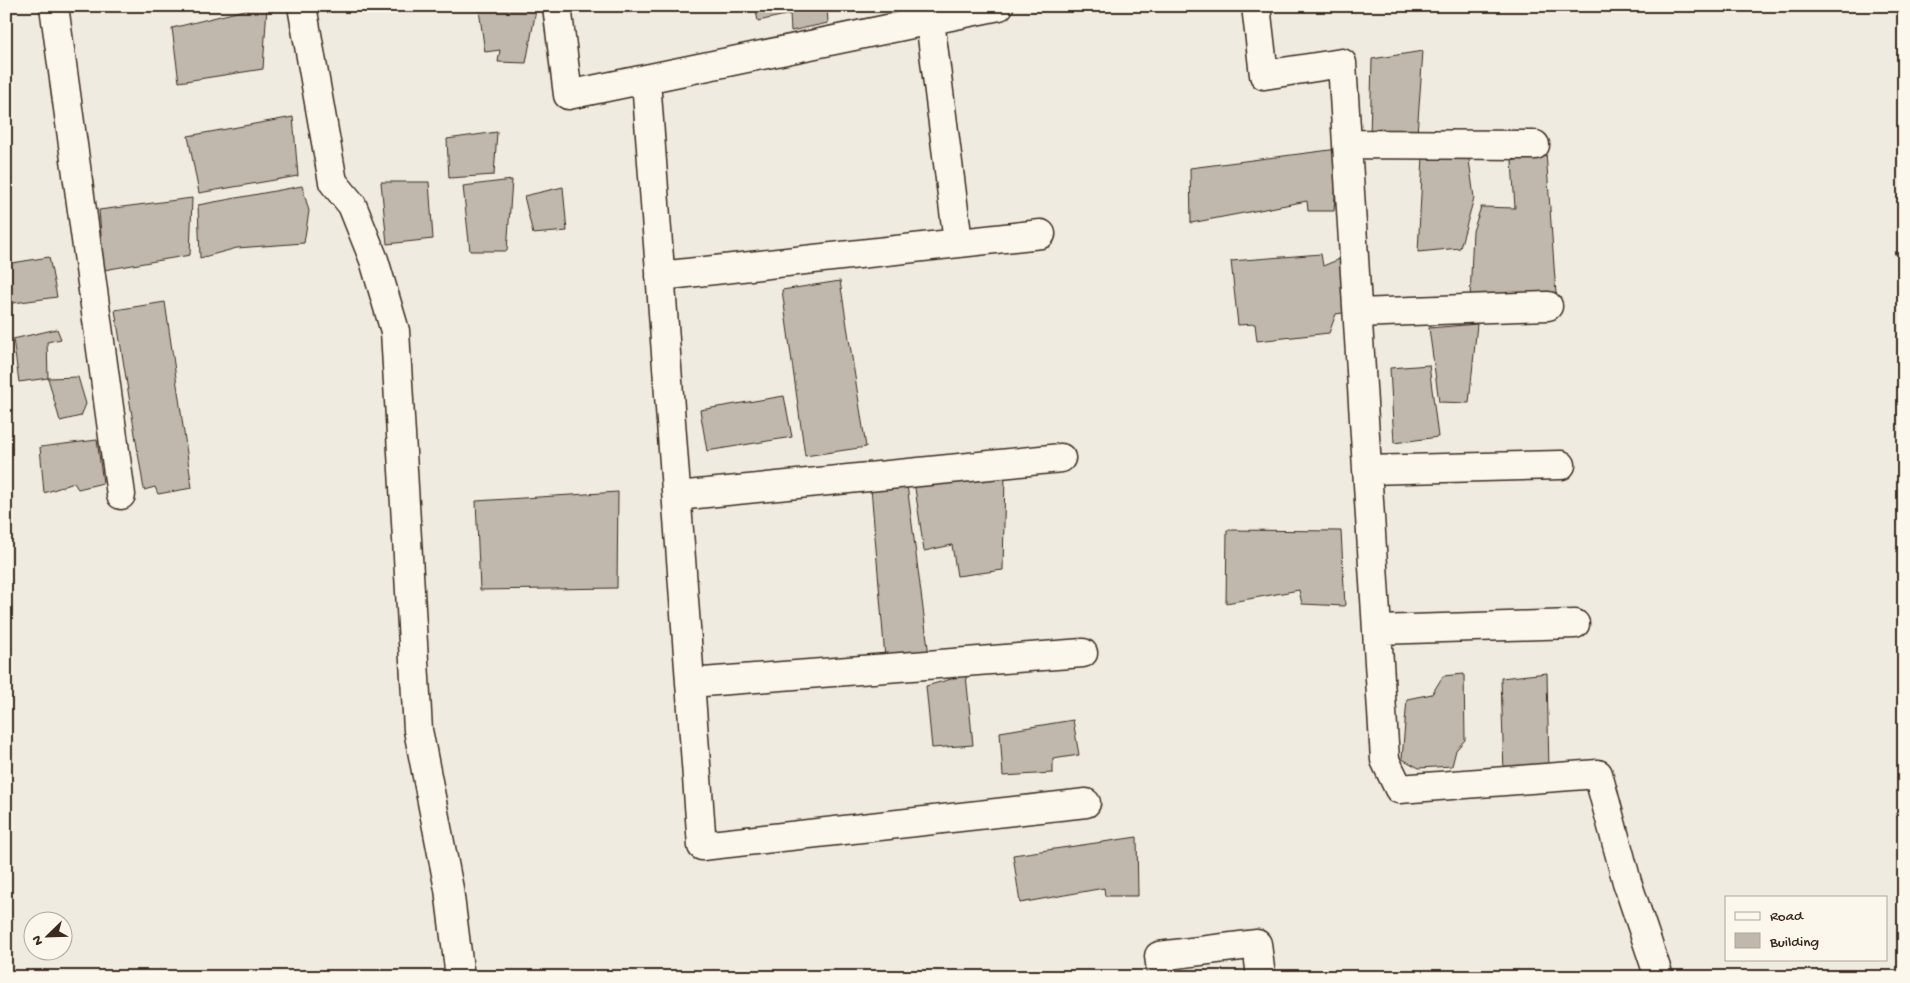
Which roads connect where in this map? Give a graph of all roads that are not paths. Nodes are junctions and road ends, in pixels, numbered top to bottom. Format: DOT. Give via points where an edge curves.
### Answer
graph roads {
  1 [pos="54,6"];
  2 [pos="302,6"];
  3 [pos="557,6"];
  4 [pos="999,6"];
  5 [pos="1256,6"];
  6 [pos="930,21"];
  7 [pos="646,80"];
  8 [pos="1347,144"];
  9 [pos="1535,145"];
  10 [pos="1041,234"];
  11 [pos="958,242"];
  12 [pos="660,276"];
  13 [pos="1548,306"];
  14 [pos="1358,313"];
  15 [pos="1061,458"];
  16 [pos="1561,465"];
  17 [pos="1367,470"];
  18 [pos="121,495"];
  19 [pos="677,496"];
  20 [pos="1575,624"];
  21 [pos="1377,630"];
  22 [pos="1082,653"];
  23 [pos="690,683"];
  24 [pos="1086,803"];
  25 [pos="460,977"];
  26 [pos="1162,977"];
  27 [pos="1261,977"];
  28 [pos="1659,977"];
  1 -- 18 [label="street"];
  2 -- 25 [label="street" via="334,182 352,205 374,260 395,331 418,730 450,889"];
  3 -- 7 [label="street" via="568,95"];
  4 -- 6 [label="street"];
  5 -- 8 [label="street" via="1264,75 1342,63"];
  6 -- 7 [label="street"];
  6 -- 11 [label="street"];
  7 -- 12 [label="street"];
  8 -- 9 [label="street"];
  8 -- 14 [label="street"];
  10 -- 11 [label="street"];
  11 -- 12 [label="street"];
  12 -- 19 [label="street"];
  13 -- 14 [label="street"];
  14 -- 17 [label="street"];
  15 -- 19 [label="street"];
  16 -- 17 [label="street"];
  17 -- 21 [label="street"];
  19 -- 23 [label="street"];
  20 -- 21 [label="street"];
  21 -- 28 [label="street" via="1385,760 1399,789 1598,774 1627,882"];
  22 -- 23 [label="street"];
  23 -- 24 [label="street" via="702,846"];
  26 -- 27 [label="street" via="1160,956 1257,944"];
}
